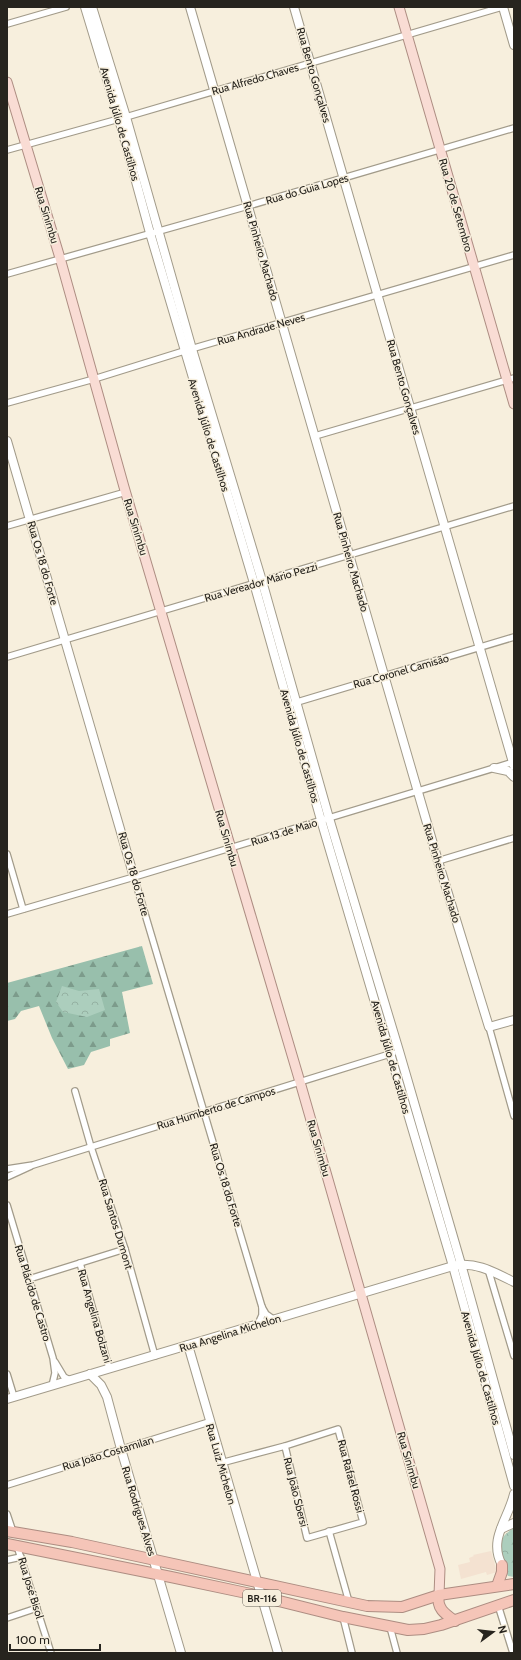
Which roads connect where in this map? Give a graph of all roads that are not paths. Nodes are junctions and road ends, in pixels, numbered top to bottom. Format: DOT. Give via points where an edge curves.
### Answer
graph roads {
  1 [pos="66,7"];
  2 [pos="85,7"];
  3 [pos="92,7"];
  4 [pos="190,7"];
  5 [pos="294,7"];
  6 [pos="399,7"];
  7 [pos="503,7"];
  8 [pos="7,24"];
  9 [pos="407,35"];
  10 [pos="514,45"];
  11 [pos="106,61"];
  12 [pos="310,63"];
  13 [pos="7,82"];
  14 [pos="215,91"];
  15 [pos="122,118"];
  16 [pos="514,128"];
  17 [pos="25,145"];
  18 [pos="7,150"];
  19 [pos="440,150"];
  20 [pos="344,178"];
  21 [pos="248,206"];
  22 [pos="154,231"];
  23 [pos="514,255"];
  24 [pos="60,258"];
  25 [pos="474,266"];
  26 [pos="7,274"];
  27 [pos="378,295"];
  28 [pos="282,322"];
  29 [pos="188,350"];
  30 [pos="94,379"];
  31 [pos="510,379"];
  32 [pos="7,403"];
  33 [pos="514,404"];
  34 [pos="410,408"];
  35 [pos="315,436"];
  36 [pos="7,441"];
  37 [pos="126,492"];
  38 [pos="514,506"];
  39 [pos="30,519"];
  40 [pos="7,526"];
  41 [pos="445,527"];
  42 [pos="350,556"];
  43 [pos="258,582"];
  44 [pos="161,610"];
  45 [pos="272,615"];
  46 [pos="263,618"];
  47 [pos="514,637"];
  48 [pos="65,639"];
  49 [pos="280,643"];
  50 [pos="271,645"];
  51 [pos="480,648"];
  52 [pos="7,657"];
  53 [pos="287,668"];
  54 [pos="279,671"];
  55 [pos="384,676"];
  56 [pos="297,702"];
  57 [pos="288,705"];
  58 [pos="306,734"];
  59 [pos="297,737"];
  60 [pos="308,760"];
  61 [pos="514,763"];
  62 [pos="494,768"];
  63 [pos="514,777"];
  64 [pos="418,791"];
  65 [pos="325,819"];
  66 [pos="514,838"];
  67 [pos="230,848"];
  68 [pos="7,854"];
  69 [pos="438,861"];
  70 [pos="134,877"];
  71 [pos="23,909"];
  72 [pos="7,914"];
  73 [pos="514,1020"];
  74 [pos="489,1027"];
  75 [pos="399,1051"];
  76 [pos="390,1054"];
  77 [pos="300,1082"];
  78 [pos="75,1091"];
  79 [pos="204,1112"];
  80 [pos="514,1116"];
  81 [pos="91,1147"];
  82 [pos="33,1164"];
  83 [pos="7,1169"];
  84 [pos="7,1177"];
  85 [pos="7,1205"];
  86 [pos="125,1249"];
  87 [pos="80,1263"];
  88 [pos="457,1265"];
  89 [pos="488,1270"];
  90 [pos="29,1279"];
  91 [pos="513,1281"];
  92 [pos="362,1294"];
  93 [pos="262,1307"];
  94 [pos="273,1319"];
  95 [pos="258,1324"];
  96 [pos="188,1345"];
  97 [pos="155,1356"];
  98 [pos="514,1356"];
  99 [pos="53,1358"];
  100 [pos="109,1368"];
  101 [pos="7,1374"];
  102 [pos="90,1374"];
  103 [pos="70,1380"];
  104 [pos="52,1386"];
  105 [pos="11,1398"];
  106 [pos="209,1422"];
  107 [pos="285,1446"];
  108 [pos="121,1449"];
  109 [pos="511,1452"];
  110 [pos="221,1463"];
  111 [pos="7,1485"];
  112 [pos="514,1486"];
  113 [pos="514,1494"];
  114 [pos="7,1514"];
  115 [pos="514,1523"];
  116 [pos="501,1529"];
  117 [pos="329,1531"];
  118 [pos="10,1532"];
  119 [pos="12,1545"];
  120 [pos="21,1557"];
  121 [pos="154,1559"];
  122 [pos="7,1560"];
  123 [pos="502,1565"];
  124 [pos="158,1574"];
  125 [pos="256,1581"];
  126 [pos="514,1584"];
  127 [pos="497,1586"];
  128 [pos="440,1595"];
  129 [pos="260,1597"];
  130 [pos="514,1600"];
  131 [pos="349,1602"];
  132 [pos="498,1605"];
  133 [pos="37,1608"];
  134 [pos="343,1617"];
  135 [pos="7,1618"];
  136 [pos="455,1621"];
  137 [pos="390,1627"];
  138 [pos="51,1653"];
  139 [pos="181,1653"];
  140 [pos="278,1653"];
  141 [pos="352,1653"];
  142 [pos="397,1653"];
  143 [pos="513,1653"];
  1 -- 8 [label="street"];
  2 -- 11 [label="street, Avenida Júlio de Castilhos"];
  3 -- 11 [label="street, Avenida Júlio de Castilhos"];
  4 -- 14 [label="street, Rua Pinheiro Machado"];
  5 -- 12 [label="street, Rua Bento Gonçalves"];
  6 -- 9 [label="main road, Rua 20 de Setembro"];
  7 -- 9 [label="street, Rua Alfredo Chaves"];
  7 -- 10 [label="street"];
  9 -- 12 [label="street, Rua Alfredo Chaves"];
  9 -- 19 [label="main road, Rua 20 de Setembro"];
  11 -- 15 [label="street, Avenida Júlio de Castilhos"];
  12 -- 14 [label="street, Rua Alfredo Chaves"];
  12 -- 20 [label="street, Rua Bento Gonçalves"];
  13 -- 17 [label="main road, Rua Sinimbu"];
  14 -- 15 [label="street, Rua Alfredo Chaves"];
  14 -- 21 [label="street, Rua Pinheiro Machado"];
  15 -- 17 [label="street, Rua Alfredo Chaves"];
  15 -- 22 [label="street, Avenida Júlio de Castilhos"];
  16 -- 19 [label="street, Rua do Guia Lopes"];
  17 -- 18 [label="street, Rua Alfredo Chaves"];
  17 -- 24 [label="main road, Rua Sinimbu"];
  19 -- 20 [label="street, Rua do Guia Lopes"];
  19 -- 25 [label="main road, Rua 20 de Setembro"];
  20 -- 21 [label="street, Rua do Guia Lopes"];
  20 -- 27 [label="street, Rua Bento Gonçalves"];
  21 -- 22 [label="street, Rua do Guia Lopes"];
  21 -- 28 [label="street, Rua Pinheiro Machado"];
  22 -- 24 [label="street, Rua do Guia Lopes"];
  22 -- 29 [label="street, Avenida Júlio de Castilhos"];
  23 -- 25 [label="street, Rua Andrade Neves"];
  24 -- 26 [label="street, Rua do Guia Lopes"];
  24 -- 30 [label="main road, Rua Sinimbu"];
  25 -- 27 [label="street, Rua Andrade Neves"];
  25 -- 31 [label="main road, Rua 20 de Setembro"];
  27 -- 28 [label="street, Rua Andrade Neves"];
  27 -- 34 [label="street, Rua Bento Gonçalves"];
  28 -- 29 [label="street, Rua Andrade Neves"];
  28 -- 35 [label="street, Rua Pinheiro Machado"];
  29 -- 30 [label="street, Rua Andrade Neves"];
  29 -- 43 [label="street, Avenida Júlio de Castilhos"];
  30 -- 32 [label="street, Rua Andrade Neves"];
  30 -- 37 [label="main road, Rua Sinimbu"];
  31 -- 33 [label="main road, Rua 20 de Setembro"];
  31 -- 34 [label="street"];
  34 -- 35 [label="street"];
  34 -- 41 [label="street, Rua Bento Gonçalves"];
  35 -- 42 [label="street, Rua Pinheiro Machado"];
  36 -- 39 [label="street, Rua Os 18 do Forte"];
  37 -- 39 [label="street"];
  37 -- 44 [label="main road, Rua Sinimbu"];
  38 -- 41 [label="street, Rua Vereador Mário Pezzi"];
  39 -- 40 [label="street"];
  39 -- 48 [label="street, Rua Os 18 do Forte"];
  41 -- 42 [label="street, Rua Vereador Mário Pezzi"];
  41 -- 51 [label="street, Rua Bento Gonçalves"];
  42 -- 43 [label="street, Rua Vereador Mário Pezzi"];
  42 -- 55 [label="street, Rua Pinheiro Machado"];
  43 -- 44 [label="street, Rua Vereador Mário Pezzi"];
  43 -- 45 [label="street, Avenida Júlio de Castilhos"];
  43 -- 46 [label="street, Avenida Júlio de Castilhos"];
  44 -- 48 [label="street, Rua Vereador Mário Pezzi"];
  44 -- 67 [label="main road, Rua Sinimbu"];
  45 -- 46 [label="street"];
  45 -- 49 [label="street, Avenida Júlio de Castilhos"];
  46 -- 50 [label="street, Avenida Júlio de Castilhos"];
  47 -- 51 [label="street, Rua Coronel Camisão"];
  48 -- 52 [label="street, Rua Vereador Mário Pezzi"];
  48 -- 70 [label="street, Rua Os 18 do Forte"];
  49 -- 50 [label="street"];
  49 -- 53 [label="street, Avenida Júlio de Castilhos"];
  50 -- 54 [label="street, Avenida Júlio de Castilhos"];
  51 -- 55 [label="street, Rua Coronel Camisão"];
  51 -- 61 [label="street, Rua Bento Gonçalves"];
  53 -- 54 [label="street"];
  53 -- 56 [label="street, Avenida Júlio de Castilhos"];
  54 -- 57 [label="street, Avenida Júlio de Castilhos"];
  55 -- 56 [label="street, Rua Coronel Camisão"];
  55 -- 64 [label="street, Rua Pinheiro Machado"];
  56 -- 57 [label="street, Rua Coronel Camisão"];
  56 -- 58 [label="street, Avenida Júlio de Castilhos"];
  57 -- 59 [label="street, Avenida Júlio de Castilhos"];
  58 -- 59 [label="street"];
  58 -- 60 [label="street, Avenida Júlio de Castilhos"];
  59 -- 60 [label="street, Avenida Júlio de Castilhos"];
  60 -- 65 [label="street, Avenida Júlio de Castilhos"];
  61 -- 62 [label="street, Rua 13 de Maio"];
  62 -- 63 [label="street" via="508,771"];
  62 -- 64 [label="street, Rua 13 de Maio"];
  64 -- 65 [label="street, Rua 13 de Maio"];
  64 -- 69 [label="street, Rua Pinheiro Machado"];
  65 -- 67 [label="street, Rua 13 de Maio"];
  65 -- 75 [label="street, Avenida Júlio de Castilhos"];
  65 -- 76 [label="street, Avenida Júlio de Castilhos"];
  66 -- 69 [label="street"];
  67 -- 70 [label="street, Rua 13 de Maio"];
  67 -- 77 [label="main road, Rua Sinimbu"];
  68 -- 71 [label="street"];
  69 -- 74 [label="street, Rua Pinheiro Machado"];
  70 -- 71 [label="street, Rua 13 de Maio"];
  70 -- 79 [label="street, Rua Os 18 do Forte"];
  71 -- 72 [label="street, Rua 13 de Maio"];
  73 -- 74 [label="street"];
  74 -- 80 [label="street, Rua Pinheiro Machado"];
  75 -- 76 [label="street, Rua Humberto de Campos"];
  75 -- 88 [label="street, Avenida Júlio de Castilhos"];
  76 -- 77 [label="street, Rua Humberto de Campos"];
  76 -- 88 [label="street, Avenida Júlio de Castilhos"];
  77 -- 79 [label="street, Rua Humberto de Campos"];
  77 -- 92 [label="main road, Rua Sinimbu"];
  78 -- 81 [label="street, Rua Santos Dumont"];
  79 -- 81 [label="street, Rua Humberto de Campos"];
  79 -- 93 [label="street, Rua Os 18 do Forte"];
  81 -- 82 [label="street, Rua Humberto de Campos"];
  81 -- 86 [label="street, Rua Santos Dumont"];
  82 -- 83 [label="street, Rua Humberto de Campos"];
  82 -- 84 [label="street, Rua Humberto de Campos"];
  85 -- 90 [label="street, Rua Plácido de Castro"];
  86 -- 87 [label="street"];
  86 -- 97 [label="street, Rua Santos Dumont"];
  87 -- 90 [label="street"];
  87 -- 100 [label="street, Rua Angelina Bolzani"];
  88 -- 89 [label="street" via="478,1266"];
  88 -- 92 [label="street, Rua Angelina Michelon"];
  88 -- 109 [label="street, Avenida Júlio de Castilhos"];
  89 -- 91 [label="street"];
  89 -- 98 [label="street"];
  90 -- 99 [label="street, Rua Plácido de Castro"];
  92 -- 94 [label="street, Rua Angelina Michelon"];
  92 -- 128 [label="main road, Rua Sinimbu" via="440,1569"];
  93 -- 94 [label="street, Rua Os 18 do Forte"];
  93 -- 95 [label="street, Rua Os 18 do Forte"];
  94 -- 95 [label="street, Rua Angelina Michelon"];
  95 -- 96 [label="street, Rua Angelina Michelon"];
  96 -- 97 [label="street, Rua Angelina Michelon"];
  96 -- 106 [label="street, Rua Luiz Michelon"];
  97 -- 100 [label="street, Rua Angelina Michelon"];
  99 -- 103 [label="street, Rua Plácido de Castro" via="60,1371"];
  99 -- 104 [label="street, Rua Plácido de Castro" via="55,1374"];
  100 -- 102 [label="street, Rua Angelina Michelon"];
  101 -- 105 [label="street"];
  102 -- 103 [label="street, Rua Angelina Michelon"];
  102 -- 108 [label="street, Rua Rodrigues Alves" via="101,1385 107,1397"];
  103 -- 104 [label="street, Rua Angelina Michelon"];
  104 -- 105 [label="street, Rua Angelina Michelon"];
  106 -- 108 [label="street, Rua João Costamilan"];
  106 -- 110 [label="street, Rua Luiz Michelon"];
  107 -- 110 [label="street"];
  107 -- 117 [label="street, Rua João Sbersi" via="307,1538"];
  107 -- 117 [label="street, Rua Rafael Rossi" via="338,1429 363,1522"];
  108 -- 111 [label="street, Rua João Costamilan"];
  108 -- 121 [label="street, Rua Rodrigues Alves"];
  109 -- 112 [label="street, Avenida Júlio de Castilhos"];
  110 -- 125 [label="street, Rua Luiz Michelon"];
  113 -- 116 [label="street"];
  114 -- 118 [label="street"];
  115 -- 116 [label="street"];
  116 -- 123 [label="street" via="496,1548"];
  117 -- 131 [label="street"];
  118 -- 121 [label="highway, BR-116"];
  119 -- 120 [label="street, Rua José Bisol"];
  119 -- 124 [label="highway, BR-116"];
  120 -- 122 [label="street"];
  120 -- 133 [label="street, Rua José Bisol"];
  121 -- 124 [label="street, Rua Rodrigues Alves"];
  121 -- 125 [label="highway, BR-116"];
  123 -- 127 [label="highway"];
  124 -- 129 [label="highway, BR-116"];
  124 -- 139 [label="street, Rua Rodrigues Alves"];
  125 -- 129 [label="street, Rua Luiz Michelon"];
  125 -- 131 [label="highway, BR-116"];
  126 -- 127 [label="highway, BR-116"];
  127 -- 128 [label="highway, BR-116"];
  128 -- 131 [label="highway, BR-116" via="402,1607 386,1608"];
  128 -- 136 [label="highway" via="441,1609"];
  129 -- 134 [label="highway, BR-116"];
  129 -- 140 [label="street, Rua Luiz Michelon"];
  130 -- 132 [label="highway, BR-116"];
  132 -- 136 [label="highway, BR-116"];
  132 -- 143 [label="street"];
  133 -- 135 [label="street"];
  133 -- 138 [label="street, Rua José Bisol"];
  134 -- 137 [label="highway, BR-116"];
  134 -- 141 [label="street"];
  136 -- 137 [label="highway, BR-116" via="424,1629"];
  137 -- 142 [label="street"];
}
